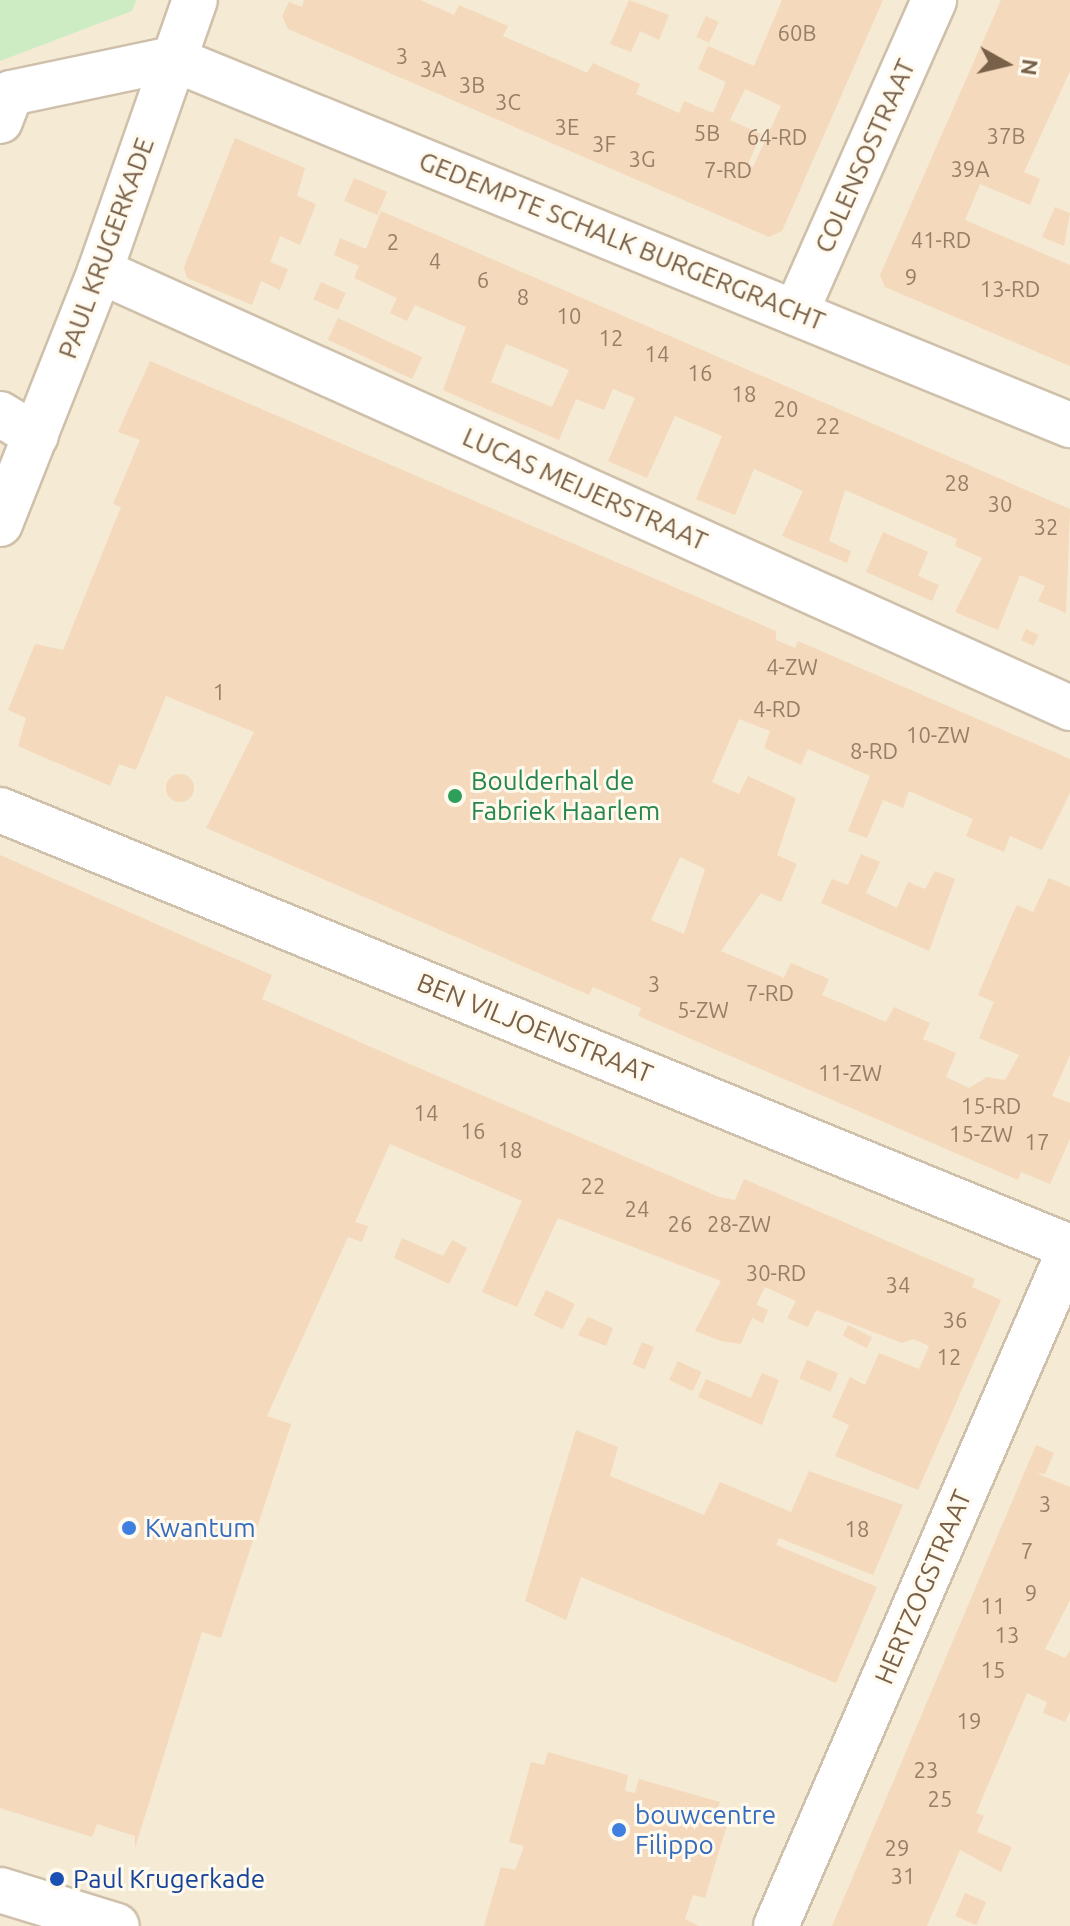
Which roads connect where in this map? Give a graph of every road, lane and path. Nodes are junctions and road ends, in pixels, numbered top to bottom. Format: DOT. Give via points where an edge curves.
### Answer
graph roads {
  1 [pos="195,0"];
  2 [pos="934,0"];
  3 [pos="173,59"];
  4 [pos="0,121"];
  5 [pos="100,271"];
  6 [pos="796,312"];
  7 [pos="18,425"];
  8 [pos="1070,425"];
  9 [pos="0,524"];
  10 [pos="1070,708"];
  11 [pos="0,810"];
  12 [pos="1070,1248"];
  13 [pos="0,1890"];
  14 [pos="117,1926"];
  15 [pos="776,1926"];
  1 -- 3 [label="street, PAUL KRUGERKADE"];
  2 -- 6 [label="street, COLENSOSTRAAT"];
  3 -- 4 [label="street" via="11,93"];
  3 -- 5 [label="street, PAUL KRUGERKADE"];
  3 -- 6 [label="street, GEDEMPTE SCHALK BURGERGRACHT"];
  5 -- 7 [label="street, PAUL KRUGERKADE"];
  5 -- 10 [label="street, LUCAS MEIJERSTRAAT"];
  6 -- 8 [label="street, GEDEMPTE SCHALK BURGERGRACHT"];
  7 -- 9 [label="street, PAUL KRUGERKADE"];
  11 -- 12 [label="street, BEN VILJOENSTRAAT"];
  12 -- 15 [label="street, HERTZOGSTRAAT"];
  13 -- 14 [label="street"];
}
